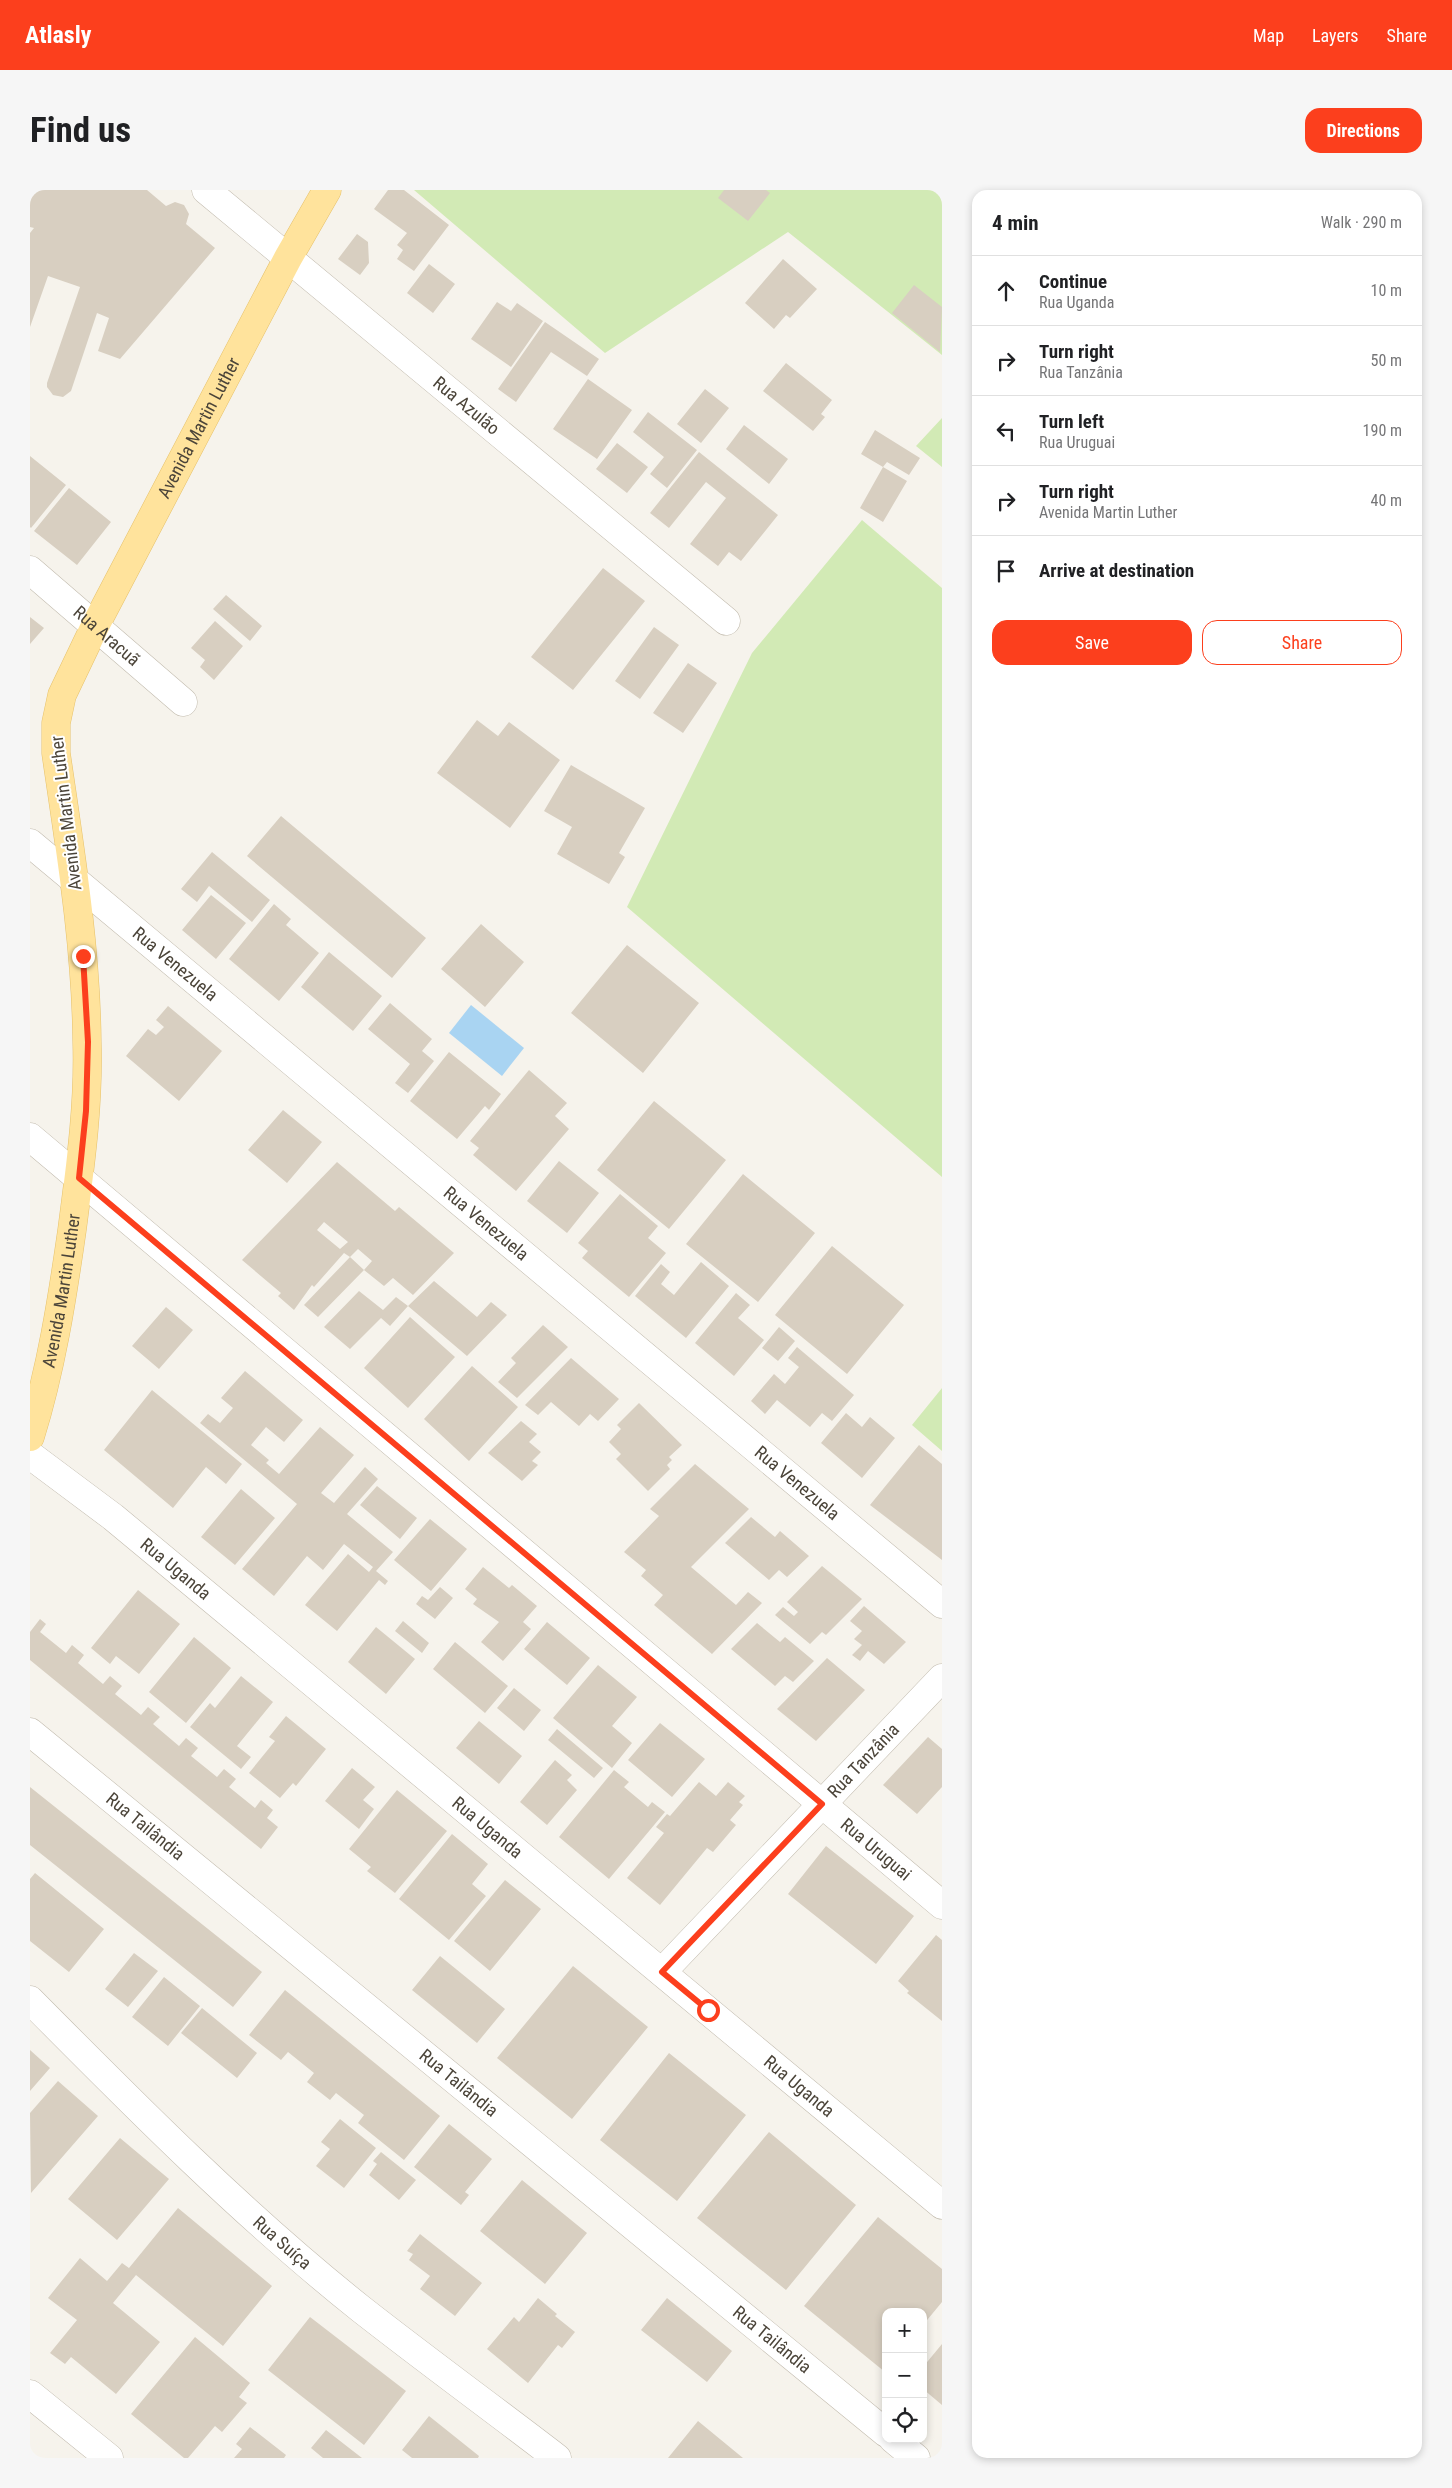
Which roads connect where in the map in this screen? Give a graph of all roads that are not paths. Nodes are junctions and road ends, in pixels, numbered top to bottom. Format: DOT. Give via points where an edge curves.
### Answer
graph roads {
  1 [pos="206,190"];
  2 [pos="327,190"];
  3 [pos="288,258"];
  4 [pos="30,570"];
  5 [pos="726,621"];
  6 [pos="95,626"];
  7 [pos="183,702"];
  8 [pos="30,843"];
  9 [pos="74,880"];
  10 [pos="30,1137"];
  11 [pos="79,1178"];
  12 [pos="32,1420"];
  13 [pos="30,1456"];
  14 [pos="942,1604"];
  15 [pos="942,1678"];
  16 [pos="30,1732"];
  17 [pos="822,1804"];
  18 [pos="942,1906"];
  19 [pos="662,1972"];
  20 [pos="30,2000"];
  21 [pos="942,2205"];
  22 [pos="30,2394"];
  23 [pos="882,2430"];
  24 [pos="898,2443"];
  25 [pos="109,2458"];
  26 [pos="557,2458"];
  27 [pos="916,2458"];
  1 -- 3 [label="street, Rua Azulão"];
  2 -- 3 [label="main road, Avenida Martin Luther"];
  3 -- 5 [label="street, Rua Azulão"];
  3 -- 6 [label="main road, Avenida Martin Luther"];
  4 -- 6 [label="street, Rua Aracuã"];
  6 -- 7 [label="street, Rua Aracuã"];
  6 -- 9 [label="main road, Avenida Martin Luther" via="62,694 56,723 56,753"];
  8 -- 9 [label="street, Rua Venezuela"];
  9 -- 11 [label="main road, Avenida Martin Luther" via="88,1042 86,1111"];
  9 -- 14 [label="street, Rua Venezuela"];
  10 -- 11 [label="street, Rua Uruguai"];
  11 -- 12 [label="main road, Avenida Martin Luther" via="50,1363"];
  11 -- 17 [label="street, Rua Uruguai"];
  13 -- 19 [label="street, Rua Uganda" via="113,1517"];
  15 -- 17 [label="street, Rua Tanzânia"];
  16 -- 23 [label="street, Rua Tailândia"];
  17 -- 18 [label="street, Rua Uruguai"];
  17 -- 19 [label="street, Rua Tanzânia"];
  19 -- 21 [label="street, Rua Uganda"];
  20 -- 26 [label="street, Rua Suíça" via="266,2228 361,2308"];
  22 -- 25 [label="street"];
  24 -- 27 [label="street"];
}
